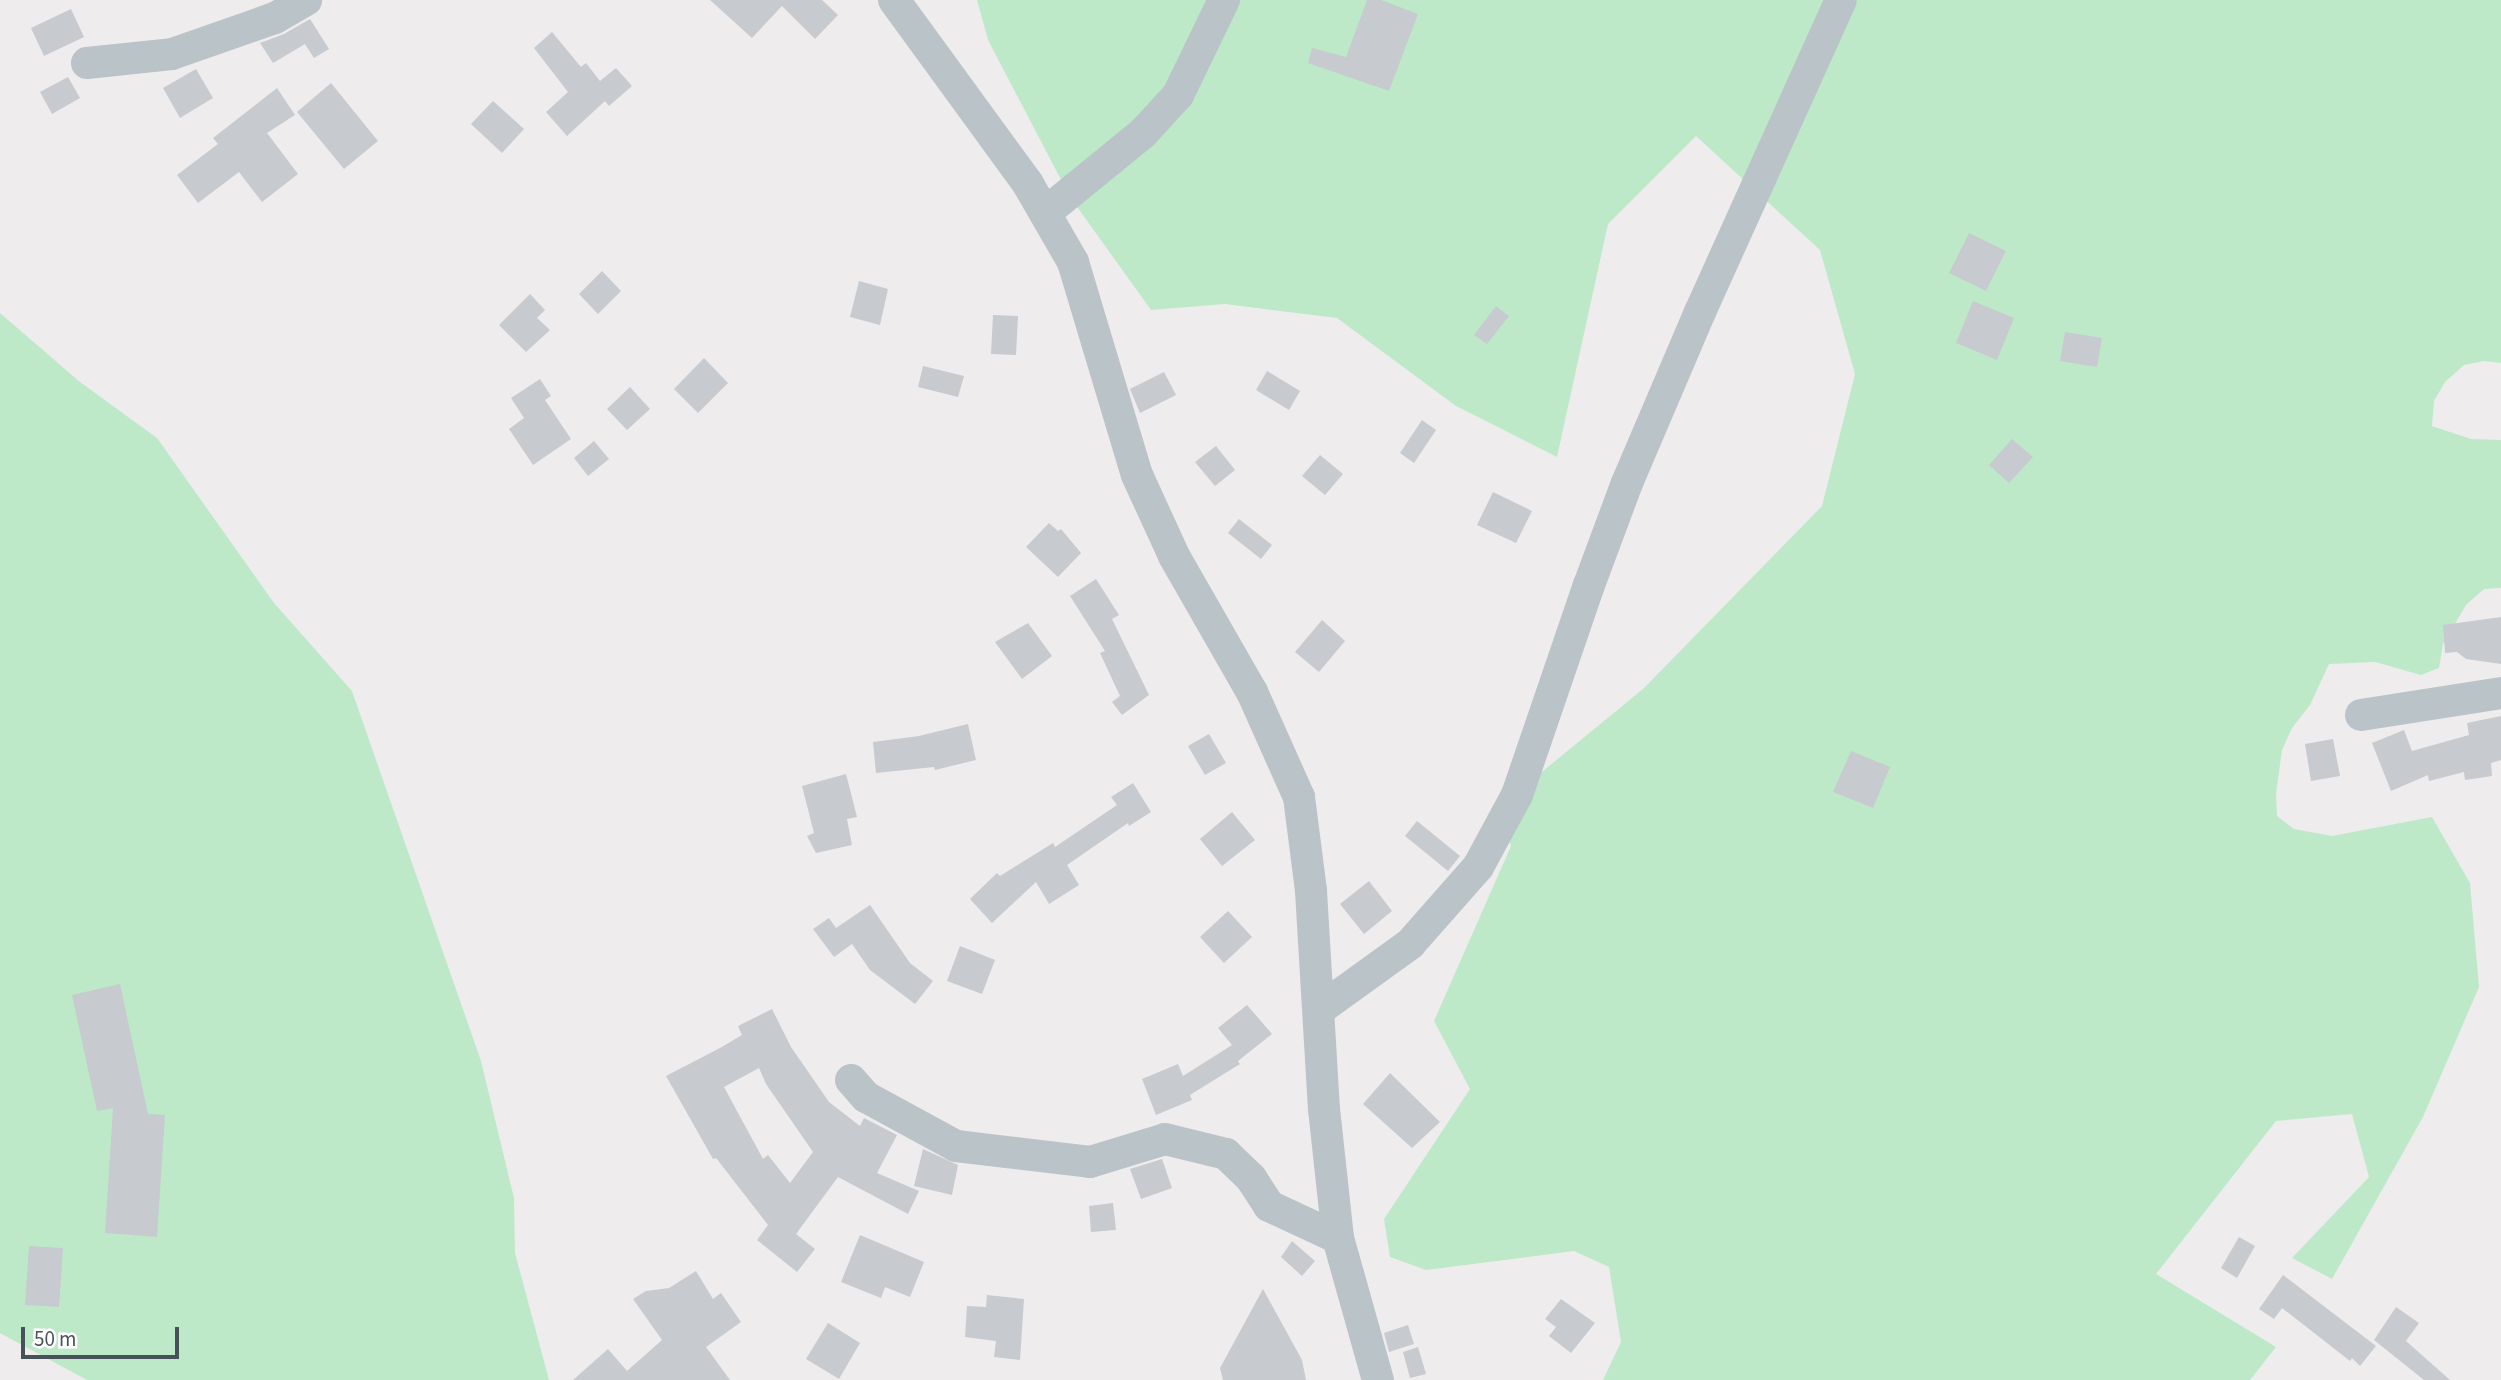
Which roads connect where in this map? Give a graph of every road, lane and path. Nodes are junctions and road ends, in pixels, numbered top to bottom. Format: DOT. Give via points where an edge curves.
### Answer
graph roads {
  1 [pos="306,0"];
  2 [pos="894,0"];
  3 [pos="1224,0"];
  4 [pos="1841,0"];
  5 [pos="87,63"];
  6 [pos="1045,213"];
  7 [pos="2501,694"];
  8 [pos="2361,715"];
  9 [pos="1320,1009"];
  10 [pos="851,1080"];
  11 [pos="1338,1238"];
  12 [pos="1378,1380"];
  1 -- 5 [label="street" via="275,18 172,54"];
  2 -- 6 [label="street"];
  3 -- 6 [label="street" via="1178,95 1143,133"];
  4 -- 9 [label="street" via="1627,483 1517,795 1478,867 1410,944"];
  6 -- 9 [label="street" via="1073,262 1137,475 1174,556 1252,692 1299,797"];
  7 -- 8 [label="street"];
  9 -- 11 [label="street" via="1324,1109"];
  10 -- 11 [label="street" via="866,1097 956,1146 1090,1162 1165,1139 1226,1154 1251,1178 1269,1206"];
  11 -- 12 [label="street"];
}
